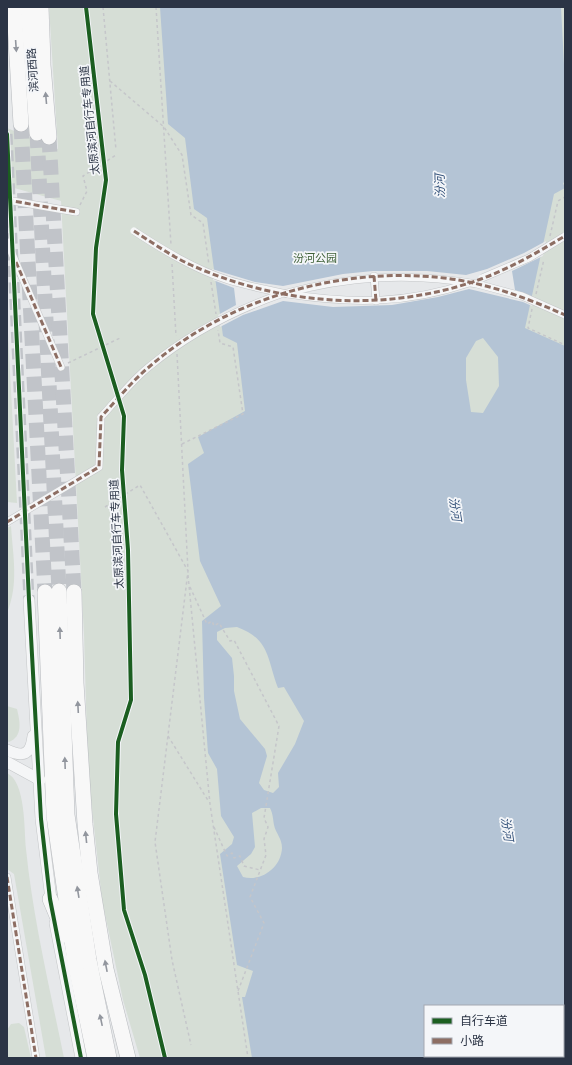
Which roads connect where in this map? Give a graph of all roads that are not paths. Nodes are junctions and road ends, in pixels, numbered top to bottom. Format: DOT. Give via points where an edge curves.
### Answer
graph roads {
  1 [pos="14,7"];
  2 [pos="41,7"];
  3 [pos="29,13"];
  4 [pos="43,65"];
  5 [pos="21,124"];
  6 [pos="7,200"];
  7 [pos="76,212"];
  8 [pos="134,231"];
  9 [pos="565,236"];
  10 [pos="7,242"];
  11 [pos="374,276"];
  12 [pos="376,301"];
  13 [pos="565,315"];
  14 [pos="61,367"];
  15 [pos="9,520"];
  16 [pos="59,591"];
  17 [pos="29,600"];
  18 [pos="35,714"];
  19 [pos="7,750"];
  20 [pos="7,762"];
  21 [pos="40,780"];
  22 [pos="7,877"];
  23 [pos="50,899"];
  24 [pos="75,962"];
  25 [pos="36,1058"];
  26 [pos="81,1058"];
  27 [pos="95,1058"];
  28 [pos="109,1058"];
  29 [pos="128,1058"];
  1 -- 5 [label="highway, 滨河西路, one-way"];
  2 -- 4 [label="highway"];
  3 -- 4 [label="highway"];
  3 -- 4 [label="highway, 滨河西路, one-way" via="43,135"];
  6 -- 7 [label="street"];
  8 -- 12 [label="street, bridge" via="181,260 226,279 321,300"];
  9 -- 12 [label="street, bridge" via="529,258 451,289"];
  10 -- 14 [label="street"];
  11 -- 12 [label="street"];
  11 -- 13 [label="street, bridge" via="432,277 477,284 522,296"];
  11 -- 15 [label="street, bridge" via="306,287 232,313 191,336 148,367 101,417 99,467"];
  16 -- 24 [label="highway" via="54,816 60,872"];
  28 -- 16 [label="highway, one-way" via="89,960 67,815"];
  29 -- 16 [label="highway, one-way" via="106,969 90,873 76,683"];
  17 -- 18 [label="street"];
  18 -- 19 [label="street" via="31,749 26,754 16,754"];
  18 -- 21 [label="street"];
  20 -- 21 [label="street"];
  21 -- 23 [label="street"];
  22 -- 25 [label="street"];
  23 -- 24 [label="highway"];
  23 -- 26 [label="street"];
  24 -- 27 [label="highway"];
}
